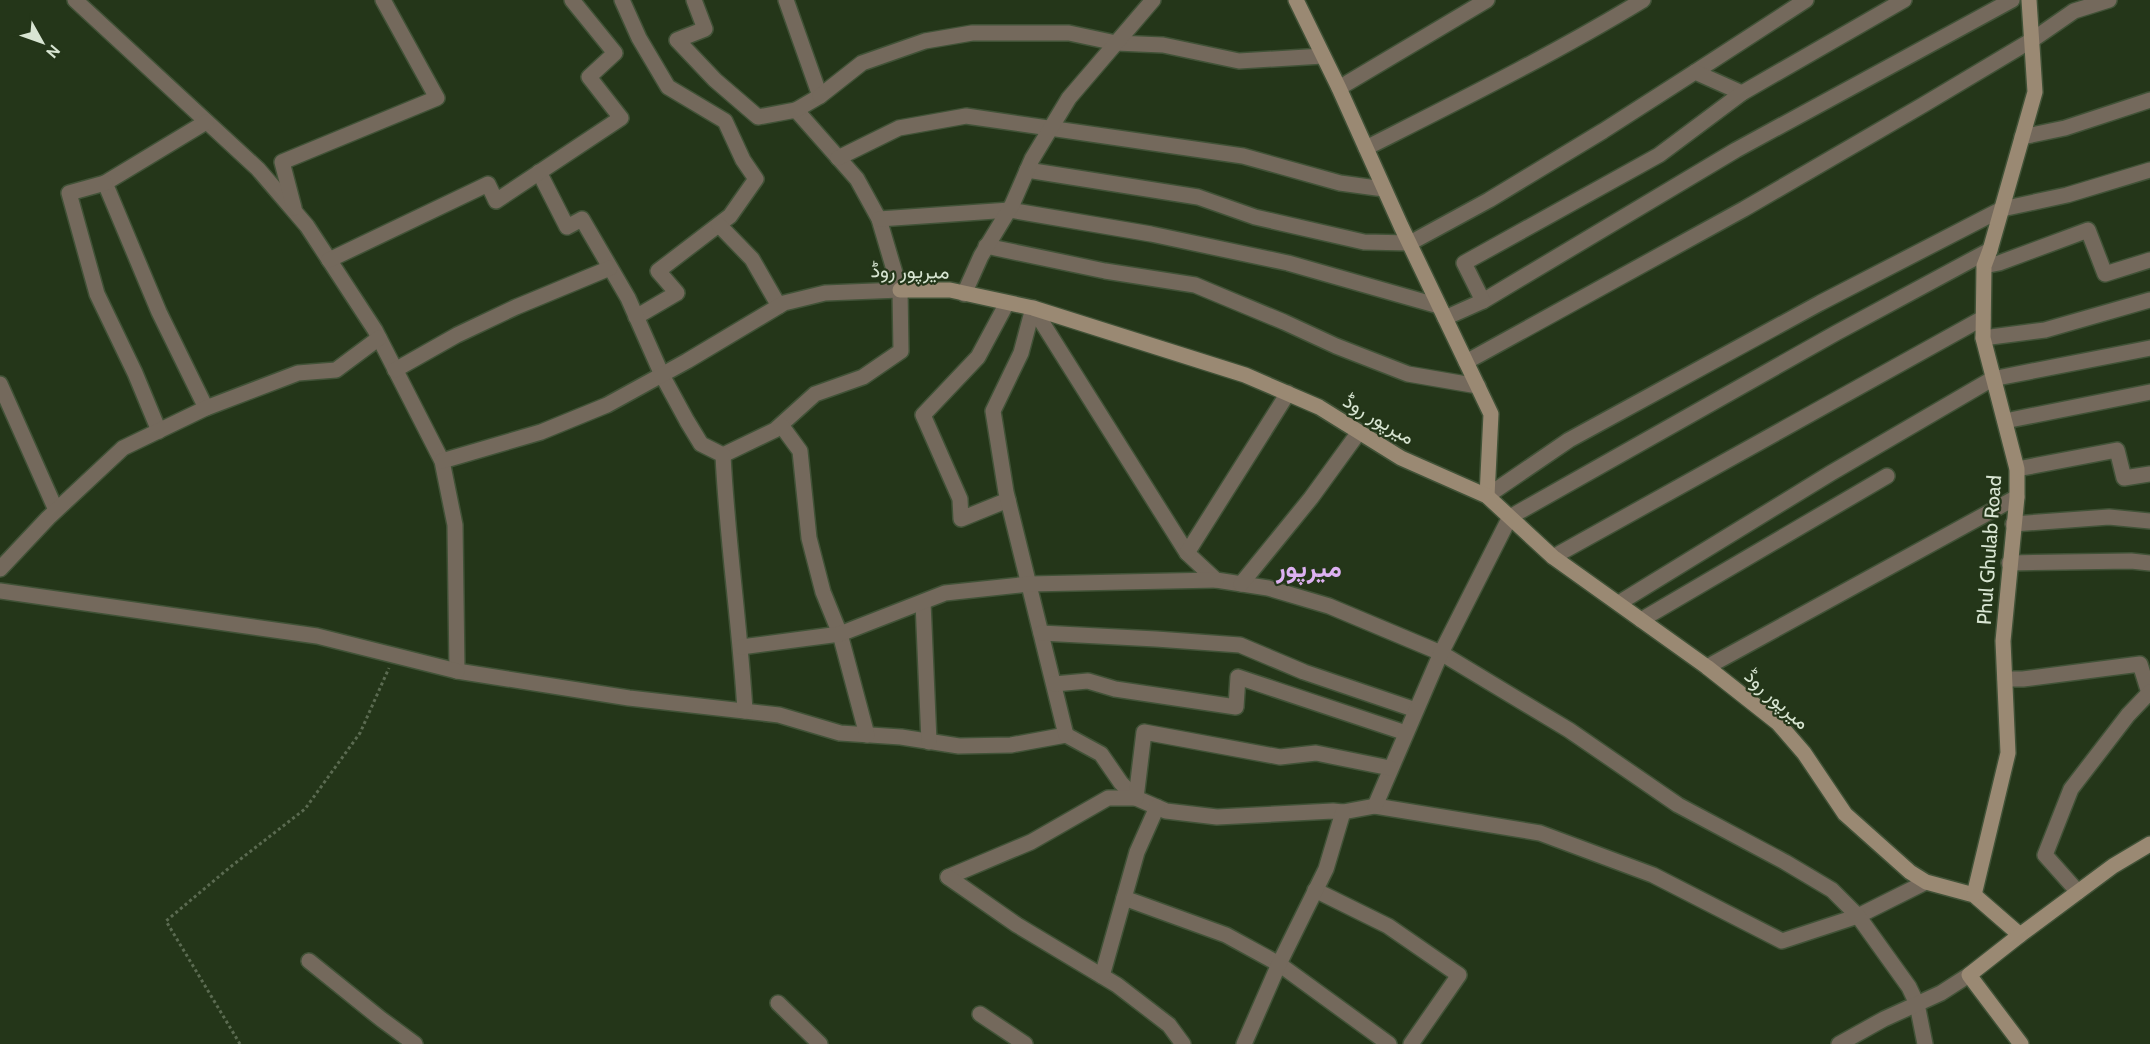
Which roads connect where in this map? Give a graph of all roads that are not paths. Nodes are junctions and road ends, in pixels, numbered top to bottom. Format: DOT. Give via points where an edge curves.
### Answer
graph roads {
  1 [pos="75,0"];
  2 [pos="383,0"];
  3 [pos="572,0"];
  4 [pos="622,0"];
  5 [pos="694,0"];
  6 [pos="786,0"];
  7 [pos="1153,0"];
  8 [pos="1296,0"];
  9 [pos="1487,0"];
  10 [pos="1643,0"];
  11 [pos="1806,0"];
  12 [pos="1904,0"];
  13 [pos="2012,0"];
  14 [pos="2029,0"];
  15 [pos="2109,0"];
  16 [pos="2032,40"];
  17 [pos="1116,44"];
  18 [pos="1323,56"];
  19 [pos="1695,72"];
  20 [pos="1339,88"];
  21 [pos="1743,93"];
  22 [pos="820,96"];
  23 [pos="2150,100"];
  24 [pos="796,110"];
  25 [pos="206,122"];
  26 [pos="1051,127"];
  27 [pos="2022,137"];
  28 [pos="1366,148"];
  29 [pos="838,158"];
  30 [pos="1028,170"];
  31 [pos="2150,170"];
  32 [pos="539,172"];
  33 [pos="105,183"];
  34 [pos="1384,189"];
  35 [pos="2002,209"];
  36 [pos="1010,210"];
  37 [pos="296,213"];
  38 [pos="879,219"];
  39 [pos="720,225"];
  40 [pos="1410,243"];
  41 [pos="986,246"];
  42 [pos="1990,250"];
  43 [pos="329,260"];
  44 [pos="2150,260"];
  45 [pos="1984,266"];
  46 [pos="610,268"];
  47 [pos="900,290"];
  48 [pos="964,294"];
  49 [pos="2150,300"];
  50 [pos="1483,301"];
  51 [pos="1007,303"];
  52 [pos="779,306"];
  53 [pos="1033,308"];
  54 [pos="1442,312"];
  55 [pos="636,317"];
  56 [pos="1983,318"];
  57 [pos="379,338"];
  58 [pos="1983,338"];
  59 [pos="2150,348"];
  60 [pos="1466,362"];
  61 [pos="395,370"];
  62 [pos="662,375"];
  63 [pos="1992,379"];
  64 [pos="0,384"];
  65 [pos="1478,386"];
  66 [pos="2150,392"];
  67 [pos="1288,393"];
  68 [pos="206,408"];
  69 [pos="2005,421"];
  70 [pos="781,425"];
  71 [pos="159,431"];
  72 [pos="1359,432"];
  73 [pos="723,455"];
  74 [pos="442,461"];
  75 [pos="2017,469"];
  76 [pos="2150,474"];
  77 [pos="1887,476"];
  78 [pos="1487,496"];
  79 [pos="2017,497"];
  80 [pos="1008,500"];
  81 [pos="56,510"];
  82 [pos="1510,517"];
  83 [pos="2150,521"];
  84 [pos="2013,524"];
  85 [pos="1187,552"];
  86 [pos="1553,557"];
  87 [pos="2009,563"];
  88 [pos="2150,563"];
  89 [pos="0,569"];
  90 [pos="1216,580"];
  91 [pos="1029,584"];
  92 [pos="1241,584"];
  93 [pos="0,591"];
  94 [pos="923,602"];
  95 [pos="1618,603"];
  96 [pos="1641,620"];
  97 [pos="1041,633"];
  98 [pos="840,634"];
  99 [pos="741,647"];
  100 [pos="1441,653"];
  101 [pos="1707,667"];
  102 [pos="457,671"];
  103 [pos="2005,679"];
  104 [pos="1054,684"];
  105 [pos="2150,692"];
  106 [pos="1416,710"];
  107 [pos="745,711"];
  108 [pos="1406,733"];
  109 [pos="867,735"];
  110 [pos="1066,735"];
  111 [pos="929,742"];
  112 [pos="1390,768"];
  113 [pos="1136,798"];
  114 [pos="1375,806"];
  115 [pos="1157,807"];
  116 [pos="1343,812"];
  117 [pos="2150,844"];
  118 [pos="1926,882"];
  119 [pos="1315,890"];
  120 [pos="2078,892"];
  121 [pos="1974,895"];
  122 [pos="1124,898"];
  123 [pos="1858,916"];
  124 [pos="2020,935"];
  125 [pos="309,961"];
  126 [pos="1279,964"];
  127 [pos="1969,975"];
  128 [pos="1102,976"];
  129 [pos="778,1003"];
  130 [pos="1917,1004"];
  131 [pos="980,1014"];
  132 [pos="415,1044"];
  133 [pos="820,1044"];
  134 [pos="1025,1044"];
  135 [pos="1183,1044"];
  136 [pos="1244,1044"];
  137 [pos="1389,1044"];
  138 [pos="1411,1044"];
  139 [pos="1839,1044"];
  140 [pos="1925,1044"];
  141 [pos="2021,1044"];
  1 -- 25 [label="street"];
  2 -- 37 [label="street" via="437,98 282,162"];
  3 -- 32 [label="street" via="615,53 589,77 621,118"];
  4 -- 39 [label="street" via="668,87 725,122 756,179"];
  5 -- 24 [label="street" via="705,29 677,40 758,117"];
  6 -- 22 [label="street"];
  7 -- 17 [label="street"];
  8 -- 18 [label="street"];
  9 -- 20 [label="street"];
  10 -- 28 [label="street"];
  11 -- 19 [label="street"];
  12 -- 21 [label="street"];
  13 -- 50 [label="street" via="1736,150"];
  14 -- 16 [label="street, Phul Ghulab Road"];
  15 -- 16 [label="street" via="2074,11"];
  16 -- 27 [label="street, Phul Ghulab Road" via="2035,92"];
  16 -- 60 [label="street" via="1744,209"];
  17 -- 18 [label="street" via="1163,45 1239,61"];
  17 -- 22 [label="street" via="1070,33 972,33 925,41 862,63"];
  17 -- 26 [label="street" via="1069,98"];
  18 -- 20 [label="street"];
  19 -- 21 [label="street"];
  19 -- 40 [label="street" via="1546,166"];
  20 -- 28 [label="street"];
  21 -- 50 [label="street" via="1659,155 1464,263"];
  22 -- 24 [label="street"];
  23 -- 27 [label="street" via="2065,128"];
  24 -- 29 [label="street"];
  25 -- 33 [label="street"];
  25 -- 37 [label="street" via="258,169"];
  26 -- 29 [label="street" via="966,116 899,128"];
  26 -- 30 [label="street"];
  26 -- 34 [label="street" via="1243,156 1340,183"];
  27 -- 35 [label="street, Phul Ghulab Road"];
  28 -- 34 [label="street"];
  29 -- 38 [label="street" via="857,179"];
  30 -- 36 [label="street"];
  30 -- 40 [label="street" via="1198,197 1255,217 1364,242"];
  31 -- 35 [label="street" via="2067,195"];
  32 -- 43 [label="street" via="496,201 488,184"];
  32 -- 46 [label="street" via="567,227 582,219"];
  33 -- 68 [label="street" via="159,312"];
  33 -- 71 [label="street" via="69,192 97,294"];
  34 -- 40 [label="street"];
  35 -- 42 [label="street, Phul Ghulab Road"];
  35 -- 78 [label="street" via="1569,440"];
  36 -- 38 [label="street"];
  36 -- 41 [label="street"];
  36 -- 54 [label="street" via="1288,262"];
  37 -- 43 [label="street"];
  38 -- 47 [label="street"];
  39 -- 52 [label="street" via="752,259"];
  39 -- 55 [label="street" via="658,271 677,293"];
  40 -- 54 [label="street"];
  41 -- 48 [label="street"];
  41 -- 65 [label="street" via="1195,285 1408,374"];
  42 -- 45 [label="street, Phul Ghulab Road"];
  42 -- 82 [label="street"];
  43 -- 57 [label="street"];
  44 -- 45 [label="street" via="2105,274 2088,230"];
  45 -- 56 [label="street, Phul Ghulab Road"];
  46 -- 55 [label="street"];
  46 -- 61 [label="street" via="516,307"];
  47 -- 48 [label="street, میرپور روڈ" via="950,290"];
  47 -- 52 [label="street, میرپور روڈ" via="825,293"];
  47 -- 70 [label="street" via="901,351 863,377 815,394"];
  48 -- 51 [label="street, میرپور روڈ"];
  49 -- 58 [label="street" via="2045,330"];
  50 -- 54 [label="street"];
  51 -- 53 [label="street, میرپور روڈ"];
  51 -- 80 [label="street" via="978,357 923,415 960,499 961,519"];
  52 -- 62 [label="street, میرپور روڈ"];
  53 -- 67 [label="street, میرپور روڈ" via="1245,375"];
  53 -- 80 [label="street" via="1021,353 993,411"];
  53 -- 85 [label="street"];
  54 -- 60 [label="street"];
  55 -- 62 [label="street"];
  56 -- 58 [label="street, Phul Ghulab Road"];
  56 -- 86 [label="street"];
  57 -- 61 [label="street"];
  57 -- 68 [label="street" via="336,370 298,373"];
  58 -- 63 [label="street, Phul Ghulab Road"];
  59 -- 63 [label="street"];
  60 -- 65 [label="street"];
  61 -- 74 [label="street"];
  62 -- 73 [label="street" via="701,444"];
  62 -- 74 [label="street, میرپور روڈ" via="607,405 541,432"];
  63 -- 69 [label="street, Phul Ghulab Road"];
  63 -- 95 [label="street"];
  64 -- 81 [label="street"];
  65 -- 78 [label="street" via="1491,414"];
  66 -- 69 [label="street"];
  67 -- 72 [label="street, میرپور روڈ" via="1320,407"];
  67 -- 85 [label="street"];
  68 -- 71 [label="street"];
  69 -- 75 [label="street, Phul Ghulab Road"];
  70 -- 73 [label="street"];
  70 -- 98 [label="street" via="800,451 809,538 823,592"];
  71 -- 81 [label="street" via="123,448"];
  72 -- 78 [label="street, میرپور روڈ" via="1401,458"];
  72 -- 92 [label="street"];
  73 -- 99 [label="street"];
  74 -- 102 [label="street" via="455,525"];
  75 -- 76 [label="street" via="2117,450 2124,478"];
  75 -- 79 [label="street, Phul Ghulab Road"];
  77 -- 96 [label="street"];
  78 -- 82 [label="street, میرپور روڈ"];
  79 -- 84 [label="street, Phul Ghulab Road"];
  79 -- 101 [label="street"];
  80 -- 91 [label="street"];
  81 -- 89 [label="street"];
  82 -- 86 [label="street, میرپور روڈ"];
  82 -- 100 [label="street"];
  83 -- 84 [label="street" via="2109,518"];
  84 -- 87 [label="street, Phul Ghulab Road"];
  85 -- 90 [label="street"];
  86 -- 95 [label="street, میرپور روڈ"];
  87 -- 88 [label="street"];
  87 -- 103 [label="street, Phul Ghulab Road" via="2003,641"];
  90 -- 91 [label="street"];
  90 -- 92 [label="street"];
  91 -- 94 [label="street" via="945,593"];
  91 -- 97 [label="street"];
  92 -- 100 [label="street" via="1329,606"];
  93 -- 102 [label="street" via="317,636"];
  94 -- 98 [label="street"];
  94 -- 111 [label="street"];
  95 -- 96 [label="street, میرپور روڈ"];
  96 -- 101 [label="street, میرپور روڈ"];
  97 -- 104 [label="street"];
  97 -- 106 [label="street" via="1240,645 1304,672"];
  98 -- 99 [label="street"];
  98 -- 109 [label="street"];
  99 -- 107 [label="street"];
  100 -- 106 [label="street"];
  100 -- 123 [label="street" via="1569,730 1678,805 1832,890"];
  101 -- 118 [label="street, میرپور روڈ" via="1779,723 1845,814"];
  102 -- 107 [label="street" via="629,698"];
  103 -- 105 [label="street" via="2140,664"];
  103 -- 121 [label="street, Phul Ghulab Road" via="2008,753"];
  104 -- 108 [label="street" via="1088,681 1115,689 1236,706 1238,677"];
  104 -- 110 [label="street"];
  105 -- 120 [label="street" via="2071,789 2045,855"];
  106 -- 108 [label="street"];
  107 -- 109 [label="street" via="779,715 840,733"];
  108 -- 112 [label="street"];
  109 -- 111 [label="street"];
  110 -- 111 [label="street" via="1011,745"];
  110 -- 113 [label="street" via="1101,754"];
  112 -- 113 [label="street" via="1316,753 1280,757 1144,732"];
  112 -- 114 [label="street"];
  113 -- 115 [label="street"];
  113 -- 128 [label="street" via="1108,798 1031,842 948,877 1017,925"];
  114 -- 116 [label="street"];
  114 -- 123 [label="street" via="1540,833 1653,875 1782,941"];
  115 -- 116 [label="street" via="1218,817"];
  115 -- 122 [label="street" via="1137,852"];
  116 -- 119 [label="street" via="1326,869"];
  117 -- 120 [label="street"];
  118 -- 121 [label="street, میرپور روڈ"];
  118 -- 123 [label="street"];
  119 -- 126 [label="street"];
  119 -- 138 [label="street" via="1388,926 1459,975"];
  120 -- 124 [label="street"];
  121 -- 124 [label="street, میرپور روڈ"];
  122 -- 126 [label="street" via="1226,934"];
  122 -- 128 [label="street"];
  123 -- 130 [label="street"];
  124 -- 127 [label="street"];
  125 -- 132 [label="street"];
  126 -- 136 [label="street"];
  126 -- 137 [label="street"];
  127 -- 130 [label="street"];
  127 -- 141 [label="street"];
  128 -- 135 [label="street" via="1169,1025"];
  129 -- 133 [label="street"];
  130 -- 139 [label="street"];
  130 -- 140 [label="street"];
  131 -- 134 [label="street"];
}
